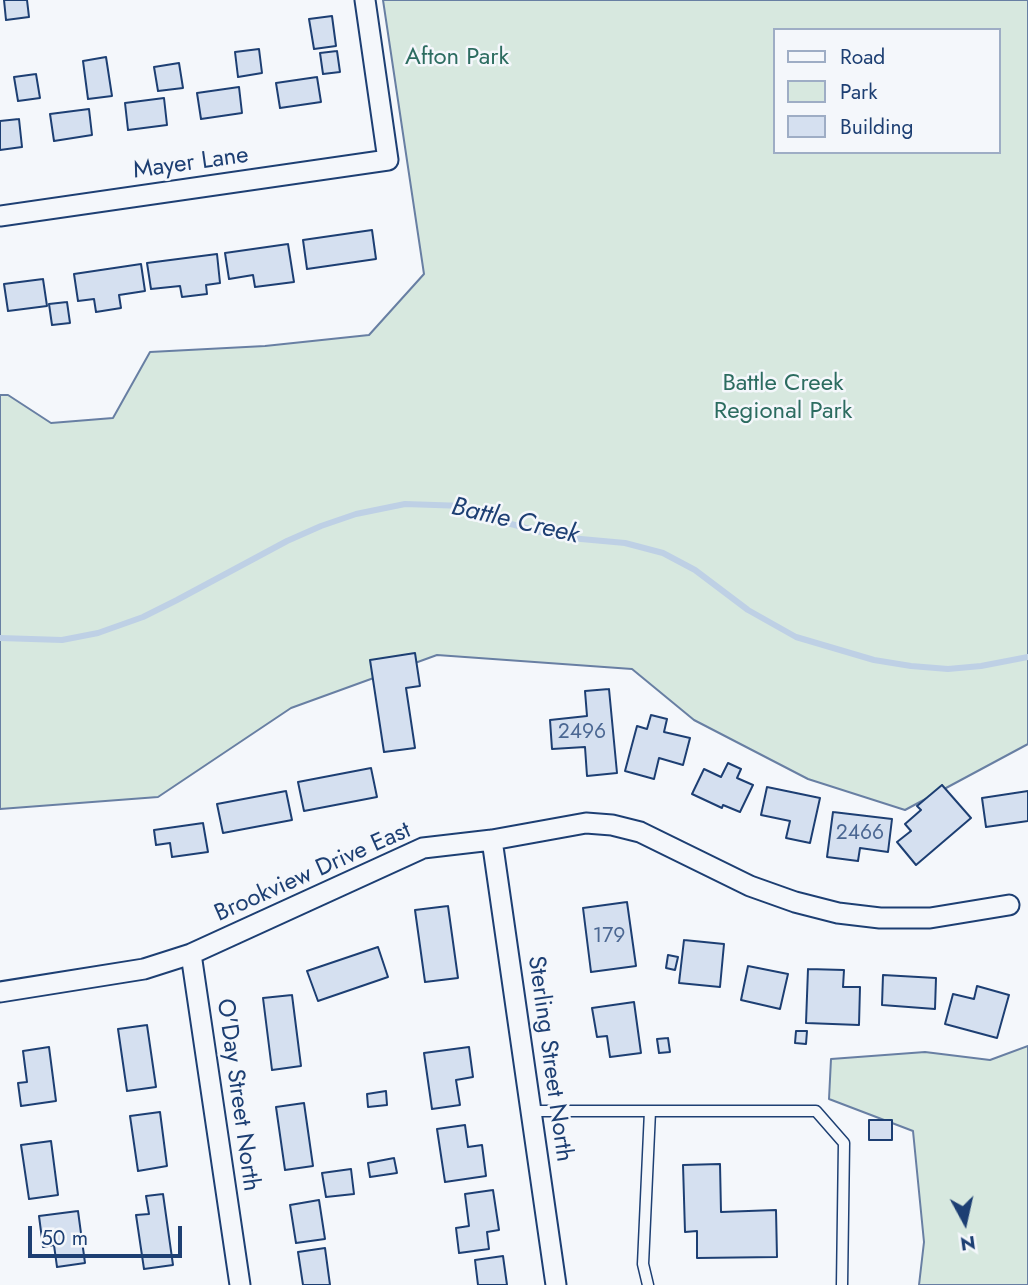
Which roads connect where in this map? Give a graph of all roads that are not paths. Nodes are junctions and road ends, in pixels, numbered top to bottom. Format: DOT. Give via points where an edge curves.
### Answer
graph roads {
  1 [pos="365,0"];
  2 [pos="0,216"];
  3 [pos="492,840"];
  4 [pos="1009,905"];
  5 [pos="191,954"];
  6 [pos="0,992"];
  7 [pos="531,1111"];
  8 [pos="650,1111"];
  9 [pos="240,1285"];
  10 [pos="556,1285"];
  11 [pos="648,1285"];
  12 [pos="842,1285"];
  1 -- 2 [label="street, Mayer Lane" via="388,160"];
  3 -- 4 [label="street, Brookview Drive East" via="586,823 612,824 640,832 750,886 838,914 930,918"];
  3 -- 5 [label="street, Brookview Drive East" via="423,848"];
  3 -- 7 [label="street, Sterling Street North"];
  5 -- 6 [label="street, Brookview Drive East" via="144,969"];
  5 -- 9 [label="street, O'Day Street North"];
  7 -- 8 [label="lane"];
  7 -- 10 [label="street, Sterling Street North"];
  8 -- 11 [label="lane" via="643,1264"];
  8 -- 12 [label="lane" via="816,1111 844,1143"];
}
